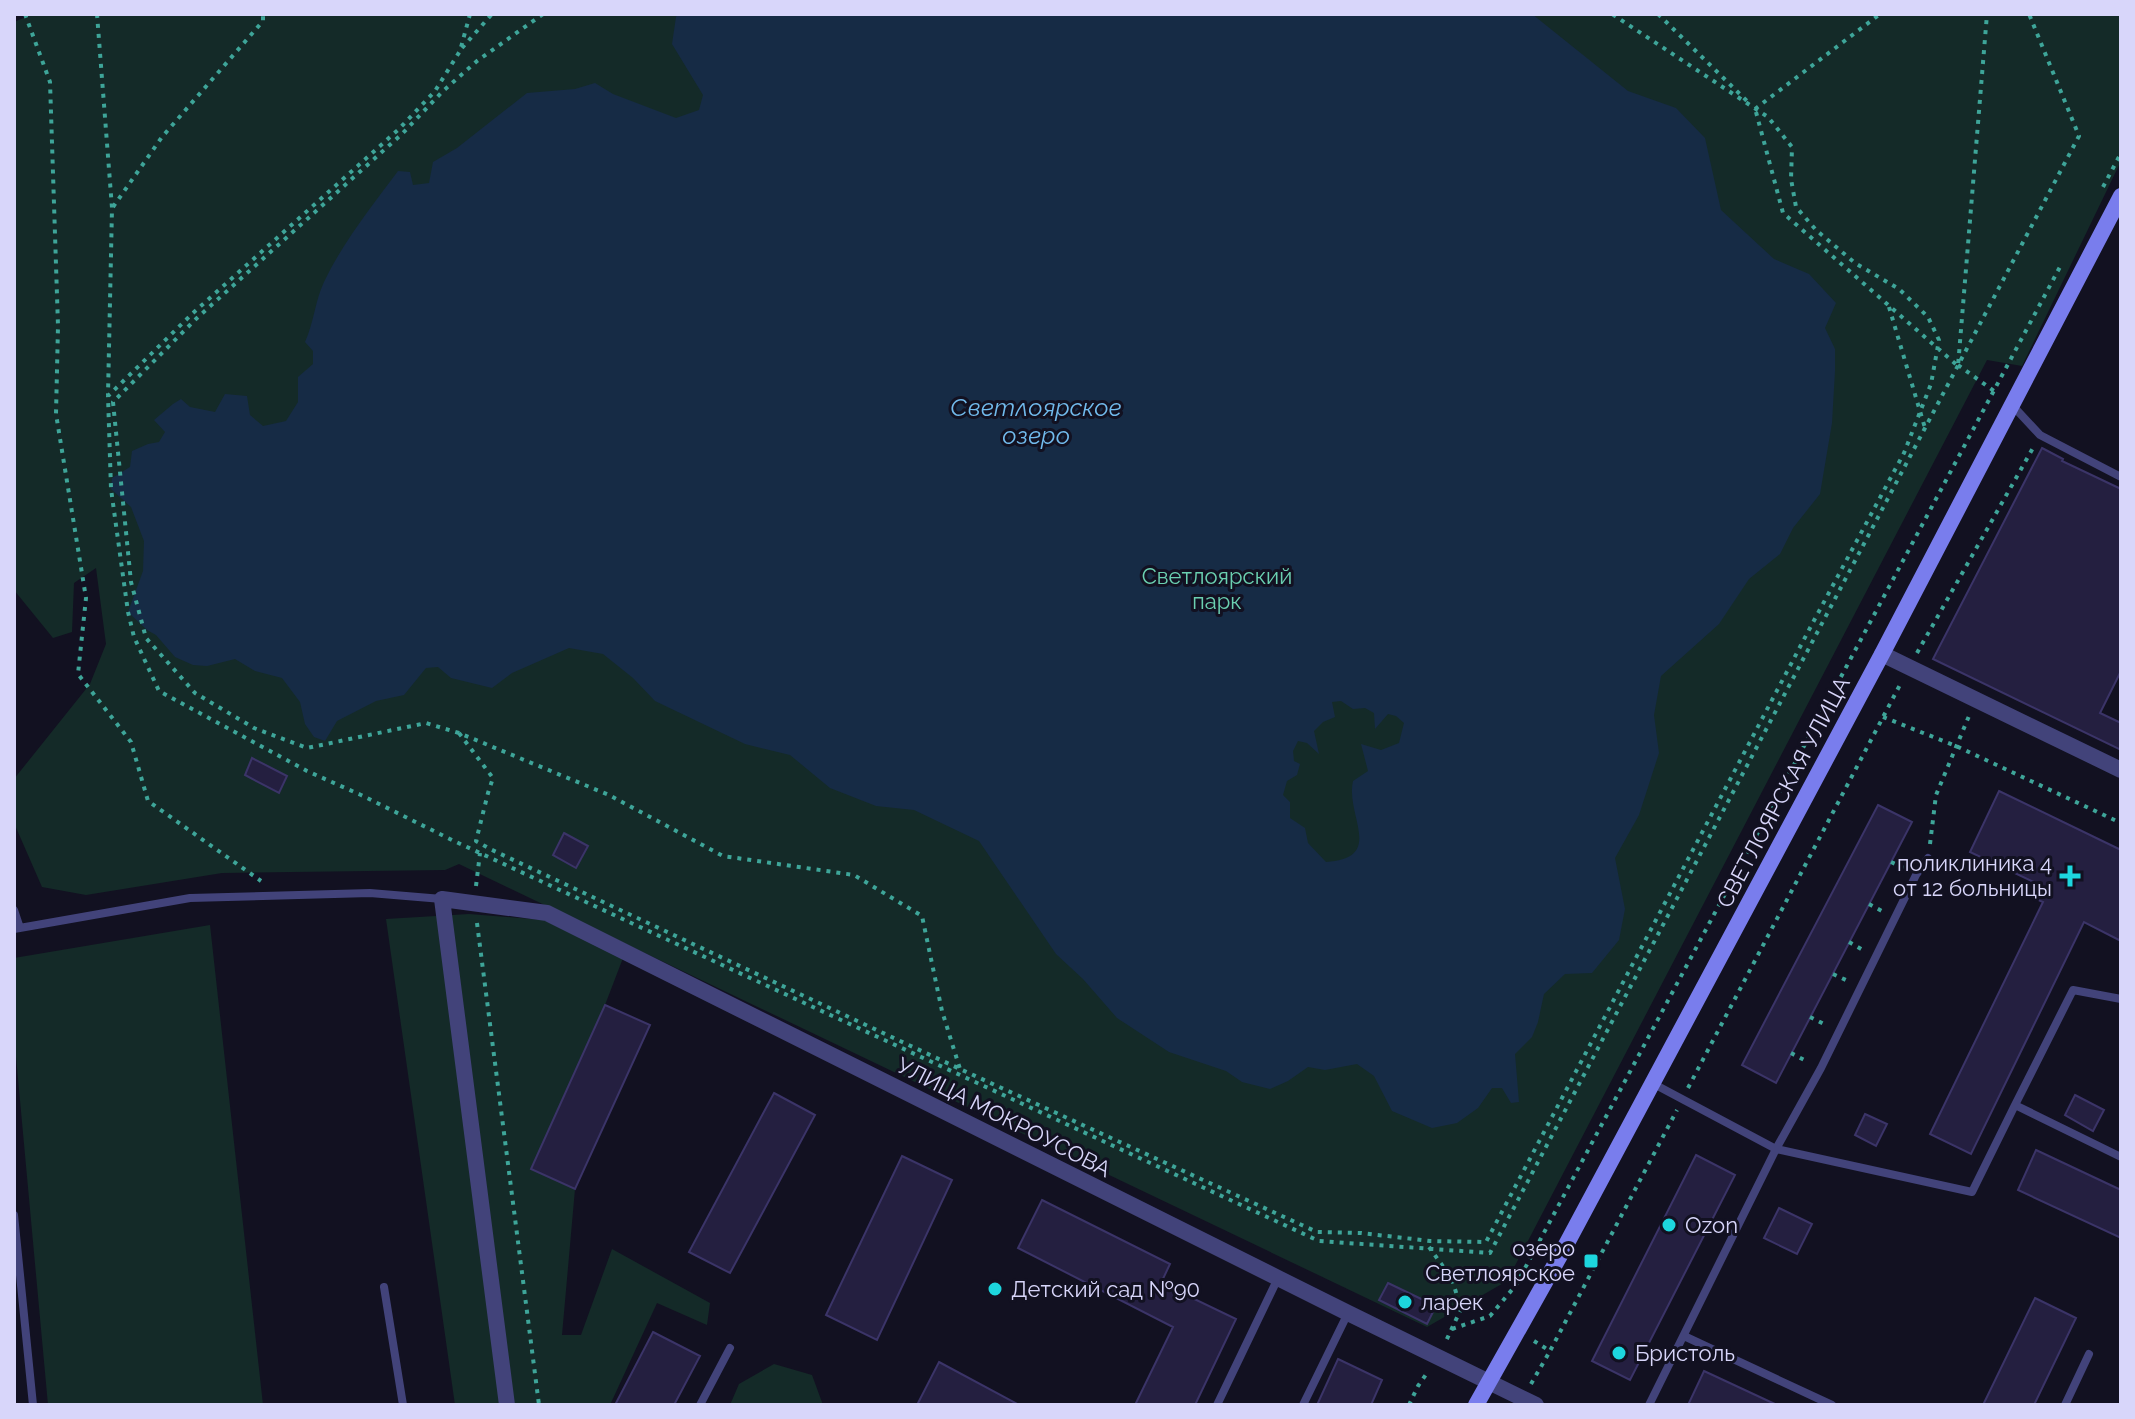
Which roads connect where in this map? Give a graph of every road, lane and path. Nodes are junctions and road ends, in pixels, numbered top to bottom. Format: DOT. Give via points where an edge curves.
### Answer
graph roads {
  1 [pos="25,14"];
  2 [pos="97,14"];
  3 [pos="263,14"];
  4 [pos="470,14"];
  5 [pos="492,14"];
  6 [pos="543,14"];
  7 [pos="1612,14"];
  8 [pos="1658,14"];
  9 [pos="1880,14"];
  10 [pos="1987,14"];
  11 [pos="2029,14"];
  12 [pos="460,51"];
  13 [pos="1756,110"];
  14 [pos="2121,153"];
  15 [pos="2099,194"];
  16 [pos="2121,196"];
  17 [pos="112,208"];
  18 [pos="2063,261"];
  19 [pos="1888,305"];
  20 [pos="1937,348"];
  21 [pos="1958,365"];
  22 [pos="1994,391"];
  23 [pos="108,396"];
  24 [pos="2012,405"];
  25 [pos="1920,412"];
  26 [pos="1925,428"];
  27 [pos="2040,435"];
  28 [pos="2121,477"];
  29 [pos="1882,654"];
  30 [pos="1909,668"];
  31 [pos="1976,700"];
  32 [pos="1883,717"];
  33 [pos="459,733"];
  34 [pos="1956,746"];
  35 [pos="2121,770"];
  36 [pos="2121,823"];
  37 [pos="480,853"];
  38 [pos="1928,858"];
  39 [pos="282,895"];
  40 [pos="442,899"];
  41 [pos="474,903"];
  42 [pos="14,910"];
  43 [pos="17,928"];
  44 [pos="2121,999"];
  45 [pos="960,1069"];
  46 [pos="1652,1083"];
  47 [pos="1683,1099"];
  48 [pos="2015,1105"];
  49 [pos="1776,1149"];
  50 [pos="2121,1157"];
  51 [pos="14,1215"];
  52 [pos="1429,1247"];
  53 [pos="1278,1278"];
  54 [pos="384,1287"];
  55 [pos="1461,1309"];
  56 [pos="1348,1313"];
  57 [pos="1452,1329"];
  58 [pos="1517,1331"];
  59 [pos="1684,1336"];
  60 [pos="730,1348"];
  61 [pos="1550,1351"];
  62 [pos="2089,1354"];
  63 [pos="1489,1383"];
  64 [pos="1529,1402"];
  65 [pos="33,1405"];
  66 [pos="403,1405"];
  67 [pos="507,1405"];
  68 [pos="539,1405"];
  69 [pos="700,1405"];
  70 [pos="1217,1405"];
  71 [pos="1303,1405"];
  72 [pos="1476,1405"];
  73 [pos="1649,1405"];
  74 [pos="1832,1405"];
  75 [pos="2065,1405"];
  1 -- 39 [label="path" via="50,82 56,414 86,598 78,674 131,742 148,801"];
  2 -- 17 [label="path"];
  3 -- 17 [label="path" via="263,21 162,137"];
  4 -- 12 [label="path"];
  5 -- 12 [label="path"];
  6 -- 33 [label="path" via="442,92 113,402 131,582 146,638 195,693 254,728 307,748 426,723"];
  7 -- 13 [label="path"];
  8 -- 13 [label="path"];
  9 -- 13 [label="path"];
  10 -- 21 [label="path"];
  11 -- 21 [label="path" via="2079,136"];
  12 -- 23 [label="path" via="435,91 399,129"];
  13 -- 19 [label="path" via="1783,213"];
  13 -- 20 [label="path" via="1792,147 1796,207 1855,263 1899,289 1928,317 1939,340"];
  14 -- 15 [label="path"];
  16 -- 24 [label="main road, СВЕТЛОЯРСКАЯ УЛИЦА"];
  17 -- 23 [label="path"];
  18 -- 22 [label="path"];
  19 -- 20 [label="path"];
  19 -- 25 [label="path"];
  20 -- 21 [label="path"];
  20 -- 25 [label="path"];
  21 -- 22 [label="path"];
  21 -- 26 [label="path"];
  22 -- 57 [label="path" via="1516,1285 1490,1316"];
  23 -- 37 [label="path" via="111,489 128,612 159,691 307,771"];
  24 -- 27 [label="lane"];
  24 -- 29 [label="main road, СВЕТЛОЯРСКАЯ УЛИЦА"];
  25 -- 26 [label="path"];
  25 -- 45 [label="path" via="1904,453 1486,1242 1317,1232"];
  26 -- 52 [label="path" via="1490,1253"];
  27 -- 28 [label="lane"];
  27 -- 30 [label="path"];
  29 -- 30 [label="street"];
  29 -- 46 [label="main road, СВЕТЛОЯРСКАЯ УЛИЦА"];
  30 -- 31 [label="street"];
  30 -- 32 [label="path"];
  31 -- 34 [label="path"];
  31 -- 35 [label="street"];
  32 -- 34 [label="path"];
  32 -- 47 [label="path"];
  33 -- 45 [label="path" via="493,778 476,841"];
  33 -- 45 [label="path" via="609,795 723,856 854,875 922,916"];
  34 -- 36 [label="path"];
  34 -- 38 [label="path" via="1936,795"];
  37 -- 41 [label="path"];
  37 -- 52 [label="path" via="1319,1241"];
  38 -- 49 [label="lane"];
  39 -- 40 [label="lane" via="370,893"];
  39 -- 43 [label="lane" via="190,898"];
  40 -- 41 [label="street, УЛИЦА МОКРОУСОВА"];
  40 -- 67 [label="street"];
  41 -- 53 [label="street, УЛИЦА МОКРОУСОВА" via="547,913"];
  41 -- 68 [label="path"];
  42 -- 43 [label="lane"];
  44 -- 48 [label="lane" via="2073,990"];
  46 -- 47 [label="lane"];
  46 -- 58 [label="main road, СВЕТЛОЯРСКАЯ УЛИЦА"];
  47 -- 49 [label="lane"];
  47 -- 61 [label="path"];
  48 -- 49 [label="lane" via="1972,1192"];
  48 -- 50 [label="lane"];
  49 -- 59 [label="lane"];
  51 -- 65 [label="lane"];
  52 -- 55 [label="path" via="1452,1279"];
  53 -- 56 [label="street, УЛИЦА МОКРОУСОВА"];
  53 -- 70 [label="lane"];
  54 -- 66 [label="lane"];
  56 -- 63 [label="street, УЛИЦА МОКРОУСОВА"];
  56 -- 71 [label="lane"];
  58 -- 61 [label="path"];
  58 -- 63 [label="main road, СВЕТЛОЯРСКАЯ УЛИЦА"];
  59 -- 73 [label="lane"];
  59 -- 74 [label="lane"];
  60 -- 69 [label="lane"];
  61 -- 64 [label="path"];
  62 -- 75 [label="lane"];
  63 -- 64 [label="street, УЛИЦА МОКРОУСОВА"];
  63 -- 72 [label="main road, СВЕТЛОЯРСКАЯ УЛИЦА"];
}
